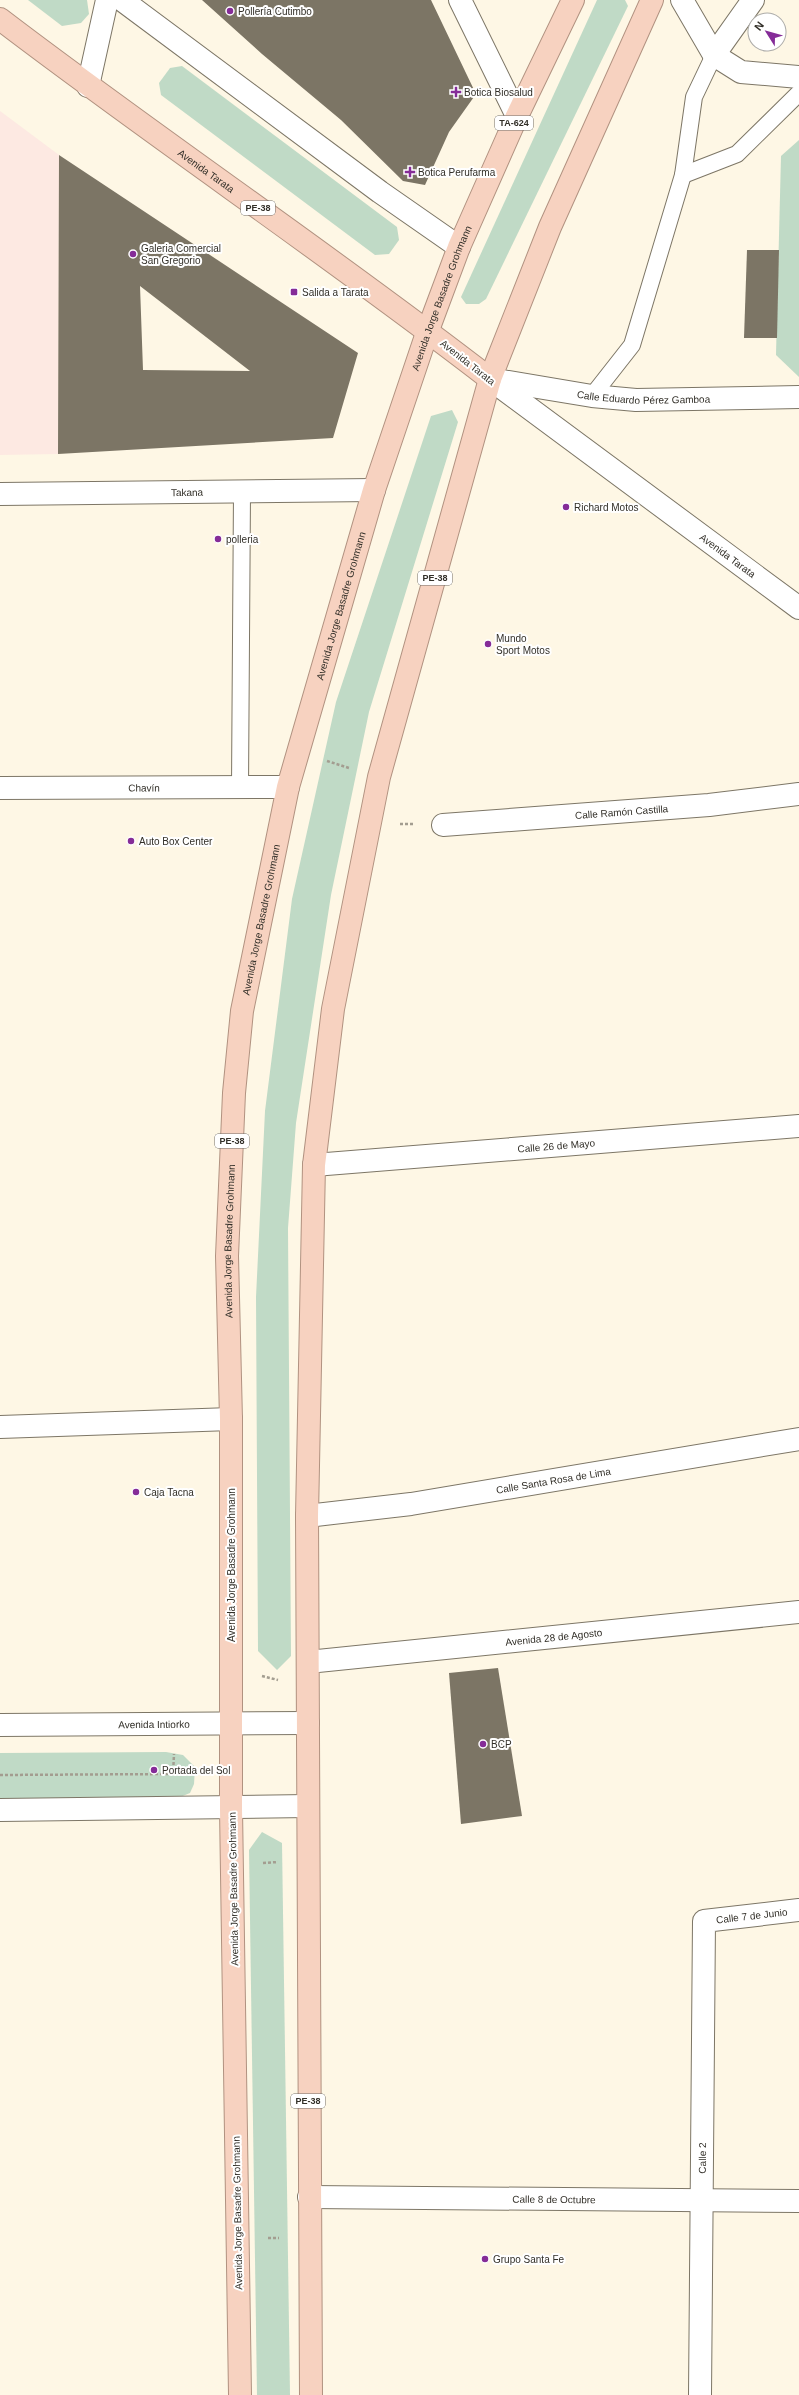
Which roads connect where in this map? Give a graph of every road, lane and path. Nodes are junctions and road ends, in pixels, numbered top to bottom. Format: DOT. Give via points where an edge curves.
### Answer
graph roads {
  1 [pos="107,0"];
  2 [pos="122,0"];
  3 [pos="460,0"];
  4 [pos="573,0"];
  5 [pos="652,0"];
  6 [pos="682,0"];
  7 [pos="753,0"];
  8 [pos="0,19"];
  9 [pos="714,55"];
  10 [pos="799,77"];
  11 [pos="88,86"];
  12 [pos="799,93"];
  13 [pos="517,116"];
  14 [pos="683,175"];
  15 [pos="459,248"];
  16 [pos="428,330"];
  17 [pos="490,379"];
  18 [pos="592,396"];
  19 [pos="799,397"];
  20 [pos="374,490"];
  21 [pos="242,492"];
  22 [pos="0,494"];
  23 [pos="799,608"];
  24 [pos="298,753"];
  25 [pos="379,777"];
  26 [pos="240,787"];
  27 [pos="288,787"];
  28 [pos="0,788"];
  29 [pos="799,794"];
  30 [pos="370,823"];
  31 [pos="443,825"];
  32 [pos="799,1126"];
  33 [pos="314,1166"];
  34 [pos="231,1419"];
  35 [pos="0,1427"];
  36 [pos="799,1439"];
  37 [pos="307,1516"];
  38 [pos="799,1612"];
  39 [pos="308,1662"];
  40 [pos="230,1670"];
  41 [pos="308,1686"];
  42 [pos="230,1723"];
  43 [pos="308,1723"];
  44 [pos="176,1724"];
  45 [pos="0,1725"];
  46 [pos="173,1774"];
  47 [pos="0,1775"];
  48 [pos="308,1806"];
  49 [pos="171,1809"];
  50 [pos="231,1809"];
  51 [pos="0,1810"];
  52 [pos="232,1862"];
  53 [pos="308,1862"];
  54 [pos="799,1910"];
  55 [pos="704,1920"];
  56 [pos="309,2198"];
  57 [pos="702,2200"];
  58 [pos="799,2201"];
  59 [pos="238,2238"];
  60 [pos="309,2238"];
  61 [pos="240,2395"];
  62 [pos="311,2395"];
  63 [pos="700,2395"];
  1 -- 11 [label="street"];
  2 -- 15 [label="street"];
  3 -- 13 [label="street"];
  4 -- 13 [label="highway, Avenida Jorge Basadre Grohmann / TA-624"];
  5 -- 17 [label="highway" via="550,227"];
  6 -- 9 [label="street"];
  7 -- 9 [label="street"];
  8 -- 11 [label="highway, Avenida Tarata / PE-38"];
  9 -- 10 [label="street" via="741,72"];
  9 -- 14 [label="lane" via="694,97"];
  11 -- 16 [label="highway, Avenida Tarata / PE-38"];
  12 -- 14 [label="lane" via="737,154"];
  13 -- 15 [label="highway, Avenida Jorge Basadre Grohmann / TA-624"];
  14 -- 18 [label="lane" via="632,345"];
  15 -- 16 [label="highway, Avenida Jorge Basadre Grohmann / TA-624"];
  16 -- 17 [label="highway, Avenida Tarata / PE-38"];
  16 -- 20 [label="highway, Avenida Jorge Basadre Grohmann / PE-38"];
  17 -- 18 [label="street, Calle Eduardo Pérez Gamboa"];
  17 -- 23 [label="street, Avenida Tarata"];
  17 -- 25 [label="highway, PE-38"];
  18 -- 19 [label="street, Calle Eduardo Pérez Gamboa" via="636,400"];
  20 -- 21 [label="street, Takana"];
  20 -- 24 [label="highway, Avenida Jorge Basadre Grohmann / PE-38"];
  21 -- 22 [label="street, Takana"];
  21 -- 26 [label="lane"];
  24 -- 25 [label="path"];
  24 -- 27 [label="highway, Avenida Jorge Basadre Grohmann / PE-38"];
  25 -- 30 [label="highway, PE-38"];
  26 -- 27 [label="street, Chavín"];
  26 -- 28 [label="street, Chavín"];
  27 -- 34 [label="highway, Avenida Jorge Basadre Grohmann / PE-38" via="242,1012 234,1093 228,1256"];
  29 -- 31 [label="street, Calle Ramón Castilla" via="709,805"];
  30 -- 31 [label="path"];
  30 -- 33 [label="highway, PE-38" via="333,1009"];
  32 -- 33 [label="street, Calle 26 de Mayo"];
  33 -- 37 [label="highway, PE-38"];
  34 -- 35 [label="street"];
  34 -- 40 [label="highway, Avenida Jorge Basadre Grohmann / PE-38"];
  36 -- 37 [label="street, Calle Santa Rosa de Lima" via="411,1504"];
  37 -- 39 [label="highway, PE-38"];
  38 -- 39 [label="street, Avenida 28 de Agosto"];
  39 -- 41 [label="highway, PE-38"];
  40 -- 41 [label="path"];
  40 -- 42 [label="highway, Avenida Jorge Basadre Grohmann / PE-38"];
  41 -- 43 [label="highway, PE-38"];
  42 -- 43 [label="street, Avenida Intiorko"];
  42 -- 44 [label="street, Avenida Intiorko"];
  42 -- 50 [label="highway, Avenida Jorge Basadre Grohmann / PE-38"];
  43 -- 48 [label="highway, PE-38"];
  44 -- 45 [label="street, Avenida Intiorko"];
  44 -- 46 [label="path"];
  46 -- 47 [label="path"];
  46 -- 49 [label="path"];
  48 -- 50 [label="street"];
  48 -- 53 [label="highway, PE-38"];
  49 -- 50 [label="street"];
  49 -- 51 [label="street"];
  50 -- 52 [label="highway, Avenida Jorge Basadre Grohmann / PE-38"];
  52 -- 53 [label="path"];
  52 -- 59 [label="highway, Avenida Jorge Basadre Grohmann / PE-38"];
  53 -- 56 [label="highway, PE-38"];
  54 -- 55 [label="street, Calle 7 de Junio"];
  55 -- 57 [label="street, Calle 2"];
  56 -- 57 [label="street, Calle 8 de Octubre"];
  56 -- 60 [label="highway, PE-38"];
  57 -- 58 [label="street, Calle 8 de Octubre"];
  57 -- 63 [label="street, Calle 2"];
  59 -- 60 [label="path"];
  59 -- 61 [label="highway, Avenida Jorge Basadre Grohmann / PE-38"];
  60 -- 62 [label="highway, PE-38"];
}
